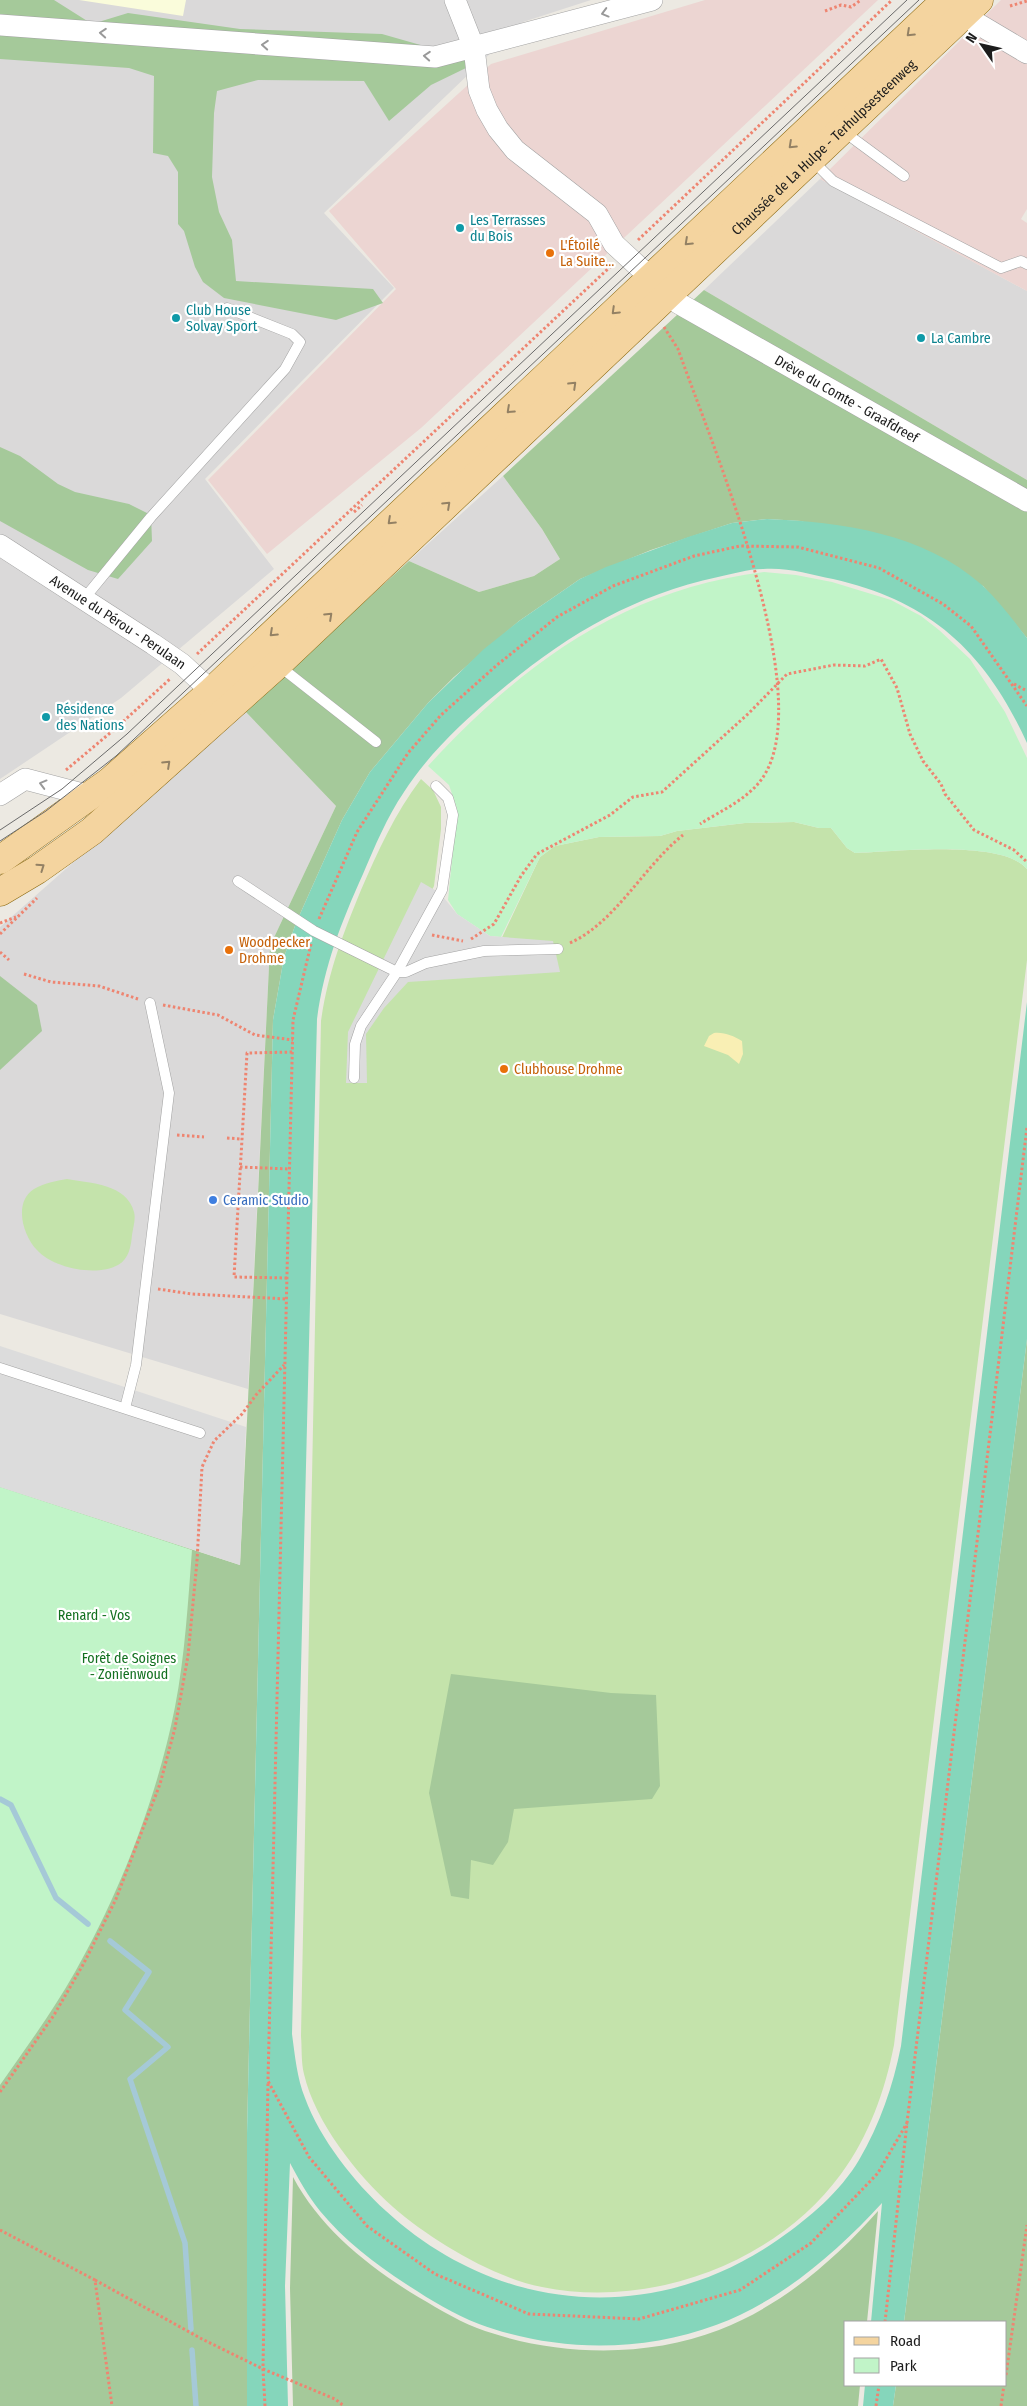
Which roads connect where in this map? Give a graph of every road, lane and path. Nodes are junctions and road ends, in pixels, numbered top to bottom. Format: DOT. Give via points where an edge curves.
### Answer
graph roads {
  1 [pos="456,0"];
  2 [pos="652,0"];
  3 [pos="861,0"];
  4 [pos="892,0"];
  5 [pos="1027,1"];
  6 [pos="963,5"];
  7 [pos="1010,6"];
  8 [pos="825,12"];
  9 [pos="0,25"];
  10 [pos="474,48"];
  11 [pos="1027,53"];
  12 [pos="843,131"];
  13 [pos="812,160"];
  14 [pos="904,176"];
  15 [pos="643,235"];
  16 [pos="1027,264"];
  17 [pos="660,286"];
  18 [pos="585,291"];
  19 [pos="228,308"];
  20 [pos="662,323"];
  21 [pos="1027,501"];
  22 [pos="362,505"];
  23 [pos="354,512"];
  24 [pos="0,545"];
  25 [pos="747,546"];
  26 [pos="83,600"];
  27 [pos="277,665"];
  28 [pos="184,666"];
  29 [pos="777,682"];
  30 [pos="1013,684"];
  31 [pos="1027,692"];
  32 [pos="220,700"];
  33 [pos="1027,706"];
  34 [pos="376,742"];
  35 [pos="47,785"];
  36 [pos="436,786"];
  37 [pos="0,795"];
  38 [pos="90,796"];
  39 [pos="700,824"];
  40 [pos="683,836"];
  41 [pos="0,860"];
  42 [pos="1027,862"];
  43 [pos="238,881"];
  44 [pos="0,892"];
  45 [pos="39,896"];
  46 [pos="18,916"];
  47 [pos="0,923"];
  48 [pos="314,931"];
  49 [pos="419,932"];
  50 [pos="0,934"];
  51 [pos="558,949"];
  52 [pos="0,952"];
  53 [pos="9,960"];
  54 [pos="397,972"];
  55 [pos="150,1003"];
  56 [pos="292,1052"];
  57 [pos="354,1078"];
  58 [pos="1027,1127"];
  59 [pos="164,1134"];
  60 [pos="204,1137"];
  61 [pos="227,1138"];
  62 [pos="241,1139"];
  63 [pos="240,1167"];
  64 [pos="290,1169"];
  65 [pos="287,1278"];
  66 [pos="145,1287"];
  67 [pos="287,1299"];
  68 [pos="285,1364"];
  69 [pos="0,1368"];
  70 [pos="125,1408"];
  71 [pos="200,1433"];
  72 [pos="268,2081"];
  73 [pos="0,2092"];
  74 [pos="906,2123"];
  75 [pos="1027,2225"];
  76 [pos="0,2230"];
  77 [pos="95,2280"];
  78 [pos="885,2321"];
  79 [pos="1007,2368"];
  80 [pos="263,2369"];
  81 [pos="878,2386"];
  82 [pos="1004,2386"];
  83 [pos="112,2406"];
  84 [pos="265,2406"];
  85 [pos="344,2406"];
  86 [pos="876,2406"];
  87 [pos="1001,2406"];
  1 -- 10 [label="street, Drève du Comte - Graafdreef"];
  2 -- 10 [label="street, one-way"];
  3 -- 8 [label="path" via="851,7 841,5"];
  4 -- 15 [label="path"];
  5 -- 7 [label="path"];
  6 -- 11 [label="street"];
  6 -- 12 [label="main road, Chaussée de La Hulpe - Terhulpsesteenweg"];
  6 -- 17 [label="main road, Chaussée de La Hulpe - Terhulpsesteenweg, one-way"];
  10 -- 9 [label="street, one-way" via="435,57"];
  10 -- 17 [label="street, Drève du Comte - Graafdreef" via="479,90 498,129 515,150 597,214 614,244"];
  12 -- 13 [label="main road, Chaussée de La Hulpe - Terhulpsesteenweg"];
  12 -- 14 [label="lane"];
  13 -- 16 [label="lane" via="833,181 1001,268 1021,261"];
  13 -- 17 [label="main road, Chaussée de La Hulpe - Terhulpsesteenweg"];
  17 -- 21 [label="street, Drève du Comte - Graafdreef" via="685,309"];
  27 -- 17 [label="main road, one-way"];
  17 -- 32 [label="main road, one-way"];
  18 -- 28 [label="path"];
  19 -- 26 [label="lane" via="292,334 300,342 285,369 151,517"];
  20 -- 25 [label="path" via="678,349"];
  22 -- 23 [label="path"];
  24 -- 26 [label="street, Avenue du Pérou - Perulaan"];
  25 -- 29 [label="path" via="760,588"];
  25 -- 30 [label="path" via="798,547 879,568 943,604 972,626"];
  25 -- 48 [label="path" via="694,556 613,586 557,617 466,692 408,753 387,784 357,832"];
  26 -- 28 [label="street, Avenue du Pérou - Perulaan"];
  27 -- 32 [label="main road"];
  27 -- 34 [label="lane"];
  28 -- 32 [label="street, Avenue du Pérou - Perulaan"];
  28 -- 35 [label="path"];
  29 -- 39 [label="path" via="779,726 764,775 744,797"];
  29 -- 42 [label="path" via="794,672 834,665 865,666 882,659 897,688 910,734 945,794 974,830 1014,850"];
  29 -- 49 [label="path" via="749,714 662,792 633,797 610,815 537,854 494,924 467,942"];
  30 -- 31 [label="path"];
  30 -- 33 [label="path"];
  32 -- 38 [label="main road" via="142,754"];
  44 -- 32 [label="main road, one-way" via="92,831"];
  35 -- 37 [label="street, one-way" via="25,779"];
  35 -- 38 [label="street"];
  36 -- 49 [label="lane" via="448,798 453,814 451,833 442,890"];
  38 -- 41 [label="main road"];
  40 -- 51 [label="path" via="652,864 608,915 578,940"];
  43 -- 48 [label="lane"];
  45 -- 46 [label="path"];
  46 -- 47 [label="path"];
  46 -- 50 [label="path"];
  48 -- 54 [label="lane"];
  48 -- 56 [label="path" via="294,1020"];
  49 -- 54 [label="lane"];
  51 -- 54 [label="lane" via="484,951"];
  52 -- 53 [label="path"];
  54 -- 57 [label="lane" via="361,1026 355,1044"];
  55 -- 59 [label="lane" via="169,1094"];
  56 -- 62 [label="path" via="247,1053"];
  56 -- 64 [label="path"];
  58 -- 74 [label="path"];
  59 -- 60 [label="path"];
  59 -- 66 [label="lane"];
  61 -- 62 [label="path"];
  62 -- 63 [label="path"];
  63 -- 64 [label="path"];
  63 -- 65 [label="path" via="234,1277"];
  64 -- 65 [label="path"];
  65 -- 67 [label="path"];
  66 -- 67 [label="path" via="192,1294"];
  66 -- 70 [label="lane" via="136,1365"];
  67 -- 68 [label="path"];
  68 -- 72 [label="path"];
  68 -- 73 [label="path" via="214,1441 202,1467 188,1656 175,1728 160,1784 116,1900 84,1963 54,2015"];
  69 -- 70 [label="lane"];
  70 -- 71 [label="lane"];
  72 -- 74 [label="path" via="310,2157 367,2226 435,2274 529,2314 639,2319 740,2290 811,2243 878,2173"];
  72 -- 80 [label="path"];
  74 -- 78 [label="path"];
  75 -- 79 [label="path"];
  76 -- 77 [label="path"];
  77 -- 80 [label="path"];
  77 -- 83 [label="path"];
  80 -- 84 [label="path"];
  80 -- 85 [label="path" via="335,2399"];
  81 -- 86 [label="path"];
  82 -- 87 [label="path"];
}
